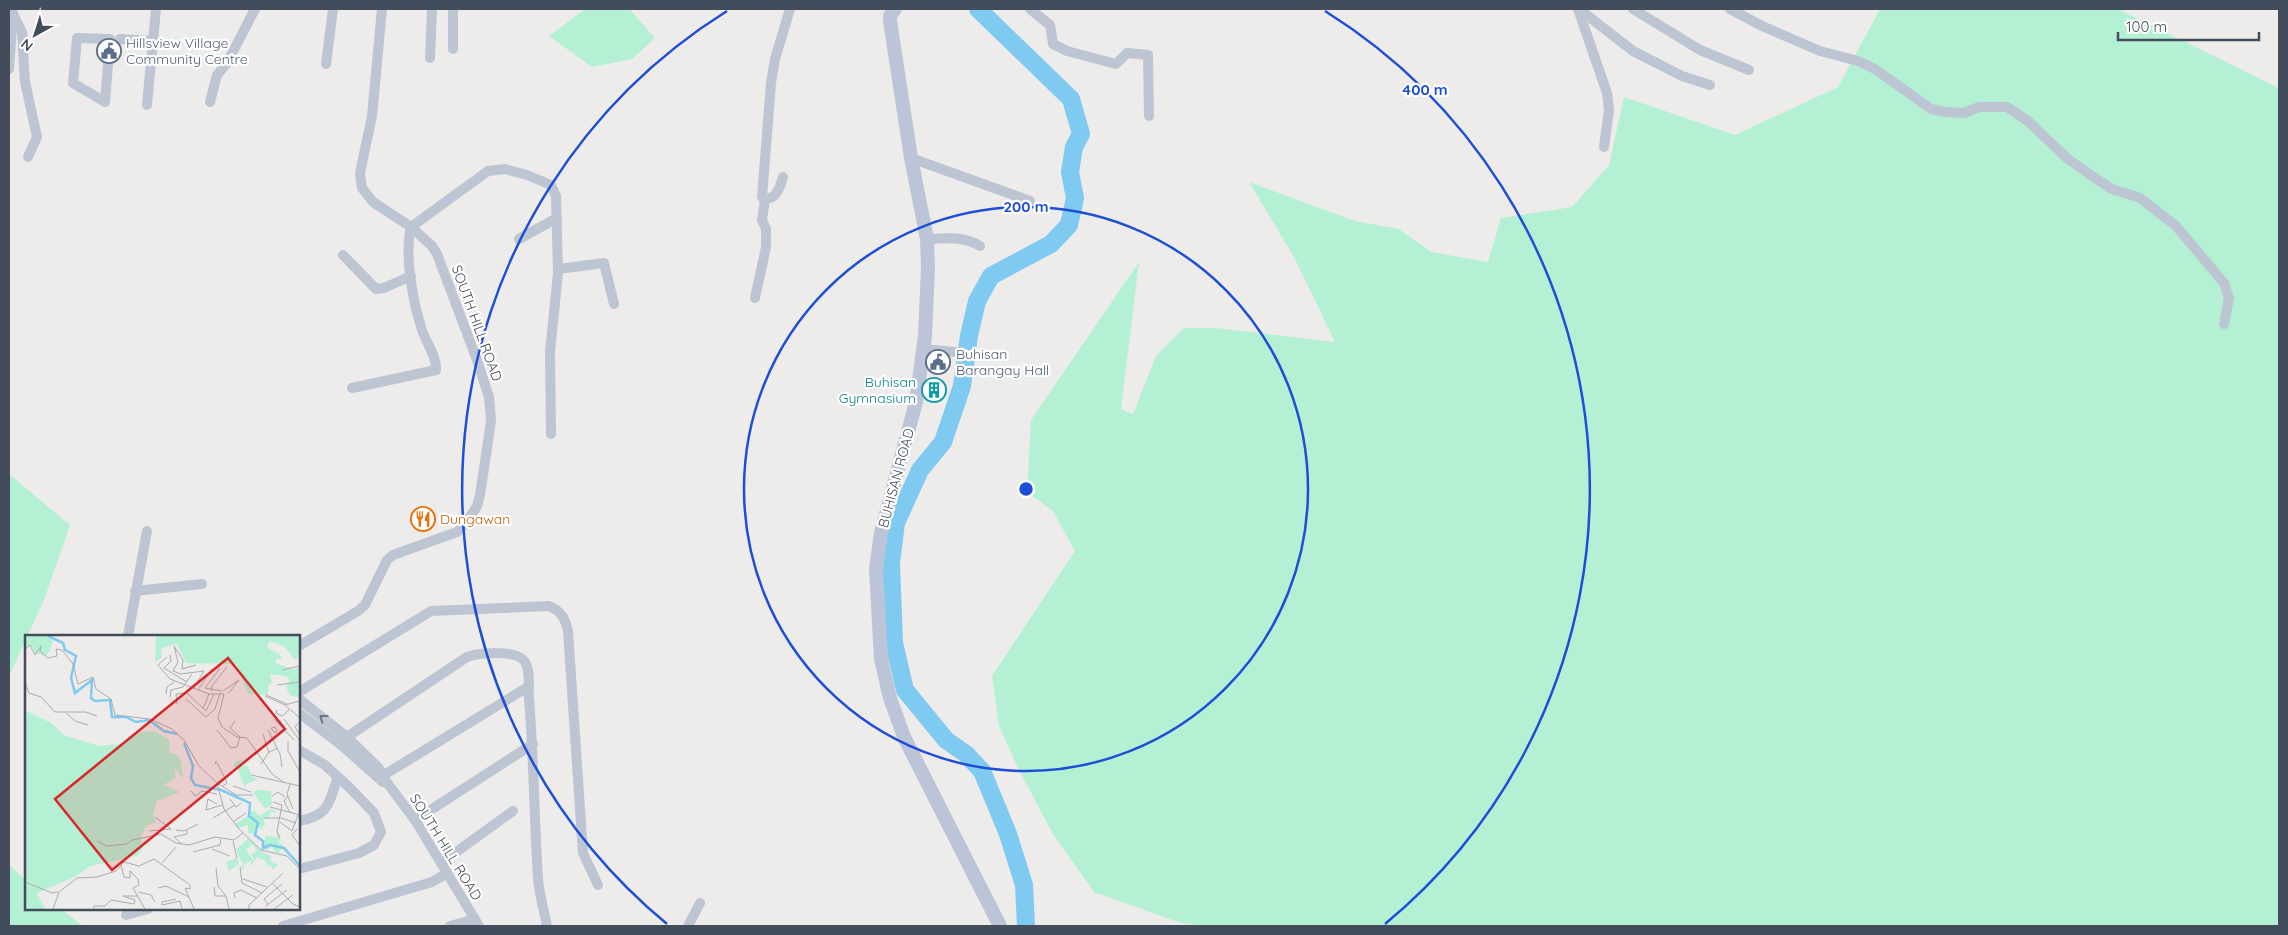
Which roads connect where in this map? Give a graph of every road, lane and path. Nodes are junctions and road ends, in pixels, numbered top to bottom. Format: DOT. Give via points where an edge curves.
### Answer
graph roads {
  1 [pos="156,9"];
  2 [pos="255,9"];
  3 [pos="333,9"];
  4 [pos="382,9"];
  5 [pos="432,9"];
  6 [pos="453,9"];
  7 [pos="790,9"];
  8 [pos="1030,9"];
  9 [pos="1579,9"];
  10 [pos="1633,9"];
  11 [pos="1730,9"];
  12 [pos="11,11"];
  13 [pos="891,11"];
  14 [pos="120,39"];
  15 [pos="154,41"];
  16 [pos="453,49"];
  17 [pos="430,58"];
  18 [pos="326,64"];
  19 [pos="9,69"];
  20 [pos="1749,70"];
  21 [pos="1710,85"];
  22 [pos="105,102"];
  23 [pos="210,102"];
  24 [pos="147,105"];
  25 [pos="1149,116"];
  26 [pos="1604,147"];
  27 [pos="28,157"];
  28 [pos="911,158"];
  29 [pos="783,177"];
  30 [pos="765,199"];
  31 [pos="1030,201"];
  32 [pos="557,218"];
  33 [pos="411,227"];
  34 [pos="519,239"];
  35 [pos="927,239"];
  36 [pos="980,246"];
  37 [pos="343,255"];
  38 [pos="558,269"];
  39 [pos="411,276"];
  40 [pos="755,298"];
  41 [pos="614,304"];
  42 [pos="2224,324"];
  43 [pos="924,349"];
  44 [pos="965,353"];
  45 [pos="352,388"];
  46 [pos="551,434"];
  47 [pos="147,531"];
  48 [pos="202,584"];
  49 [pos="135,591"];
  50 [pos="128,635"];
  51 [pos="300,645"];
  52 [pos="528,687"];
  53 [pos="300,691"];
  54 [pos="300,700"];
  55 [pos="300,714"];
  56 [pos="343,740"];
  57 [pos="533,744"];
  58 [pos="300,751"];
  59 [pos="338,777"];
  60 [pos="383,779"];
  61 [pos="513,811"];
  62 [pos="415,820"];
  63 [pos="300,821"];
  64 [pos="441,863"];
  65 [pos="300,869"];
  66 [pos="447,874"];
  67 [pos="598,885"];
  68 [pos="700,903"];
  69 [pos="144,910"];
  70 [pos="126,915"];
  71 [pos="477,922"];
  72 [pos="283,926"];
  73 [pos="450,926"];
  74 [pos="547,926"];
  75 [pos="688,926"];
  76 [pos="1000,926"];
  1 -- 15 [label="street"];
  2 -- 23 [label="street" via="227,63 217,75"];
  3 -- 18 [label="street"];
  4 -- 33 [label="street, SOUTH HILL ROAD" via="372,120 360,173 362,188 373,202"];
  5 -- 17 [label="street"];
  6 -- 16 [label="street"];
  7 -- 30 [label="street" via="770,82 761,192"];
  8 -- 25 [label="street" via="1050,25 1053,44 1067,51 1116,64 1127,53 1148,55"];
  9 -- 21 [label="street" via="1633,51 1682,76"];
  9 -- 26 [label="street" via="1607,93 1609,110"];
  10 -- 20 [label="street" via="1700,50"];
  11 -- 42 [label="street" via="1820,51 1876,69 1931,109 1964,113 1979,107 2007,107 2028,121 2082,169 2112,189 2140,198 2176,226 2224,283 2229,298"];
  12 -- 19 [label="street"];
  12 -- 27 [label="street" via="22,32 25,82 37,137"];
  13 -- 28 [label="street, BUHISAN ROAD"];
  14 -- 15 [label="street"];
  15 -- 24 [label="street"];
  22 -- 22 [label="street" via="74,84 77,38 110,39"];
  28 -- 31 [label="street"];
  28 -- 35 [label="street, BUHISAN ROAD"];
  29 -- 30 [label="street" via="776,193"];
  30 -- 40 [label="street" via="762,220 767,234 766,248"];
  32 -- 33 [label="street" via="556,196 551,185 505,169 488,172"];
  32 -- 34 [label="street"];
  32 -- 38 [label="street"];
  33 -- 39 [label="street"];
  33 -- 51 [label="street, SOUTH HILL ROAD" via="437,254 489,397 491,420 480,495 472,516 462,528 393,555 358,612"];
  35 -- 36 [label="street" via="958,238"];
  35 -- 43 [label="street, BUHISAN ROAD"];
  37 -- 39 [label="street" via="376,289"];
  38 -- 41 [label="street" via="604,263"];
  38 -- 46 [label="street" via="550,352"];
  39 -- 45 [label="street" via="422,330 436,370"];
  43 -- 44 [label="street"];
  43 -- 76 [label="street, BUHISAN ROAD" via="916,402 881,533 876,569 881,659 904,737"];
  47 -- 49 [label="street"];
  48 -- 49 [label="street"];
  49 -- 50 [label="street"];
  52 -- 56 [label="street" via="527,668 520,657 503,653 472,655"];
  52 -- 57 [label="street"];
  52 -- 60 [label="street"];
  53 -- 67 [label="street" via="431,611 549,606 557,609 568,631 583,853"];
  56 -- 54 [label="street, SOUTH HILL ROAD, one-way"];
  55 -- 56 [label="street, SOUTH HILL ROAD"];
  56 -- 60 [label="street, SOUTH HILL ROAD"];
  57 -- 62 [label="street"];
  57 -- 74 [label="street" via="538,880"];
  58 -- 59 [label="street"];
  59 -- 63 [label="street" via="325,810 316,818"];
  59 -- 65 [label="street" via="374,813 381,832 374,845 359,853"];
  60 -- 62 [label="street, SOUTH HILL ROAD"];
  61 -- 64 [label="street"];
  62 -- 64 [label="street, SOUTH HILL ROAD"];
  64 -- 66 [label="street, SOUTH HILL ROAD"];
  66 -- 71 [label="street, SOUTH HILL ROAD"];
  66 -- 72 [label="street" via="432,882"];
  68 -- 75 [label="street"];
  69 -- 70 [label="street"];
  71 -- 73 [label="street"];
}
